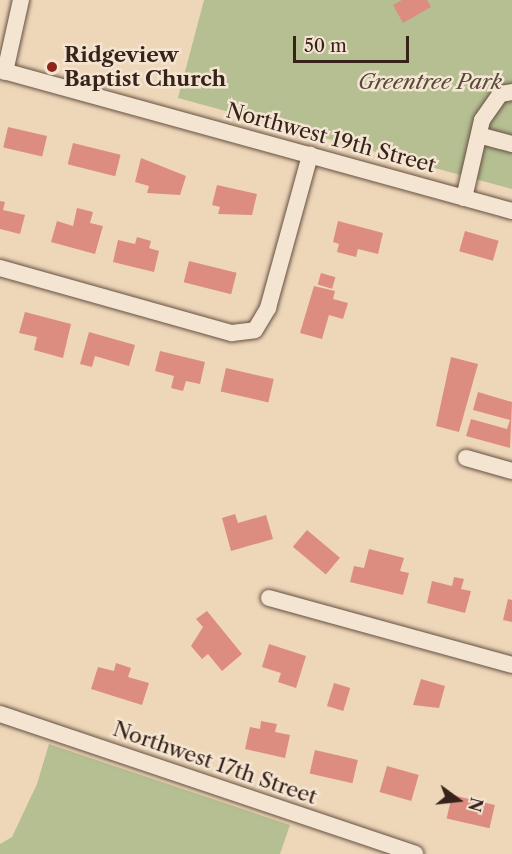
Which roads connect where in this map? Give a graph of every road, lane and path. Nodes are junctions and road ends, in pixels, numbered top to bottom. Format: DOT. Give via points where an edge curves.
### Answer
graph roads {
  1 [pos="21,0"];
  2 [pos="2,71"];
  3 [pos="512,92"];
  4 [pos="482,135"];
  5 [pos="512,144"];
  6 [pos="310,155"];
  7 [pos="464,198"];
  8 [pos="512,211"];
  9 [pos="0,268"];
  10 [pos="466,458"];
  11 [pos="512,471"];
  12 [pos="269,598"];
  13 [pos="512,665"];
  14 [pos="0,714"];
  15 [pos="415,854"];
  1 -- 2 [label="street"];
  2 -- 6 [label="street, Northwest 19th Street"];
  3 -- 4 [label="street" via="500,94 488,107"];
  4 -- 5 [label="street"];
  4 -- 7 [label="street"];
  6 -- 7 [label="street, Northwest 19th Street"];
  6 -- 9 [label="street" via="268,308 255,330 232,333"];
  7 -- 8 [label="street, Northwest 19th Street"];
  10 -- 11 [label="street"];
  12 -- 13 [label="street"];
  14 -- 15 [label="street, Northwest 17th Street"];
}
